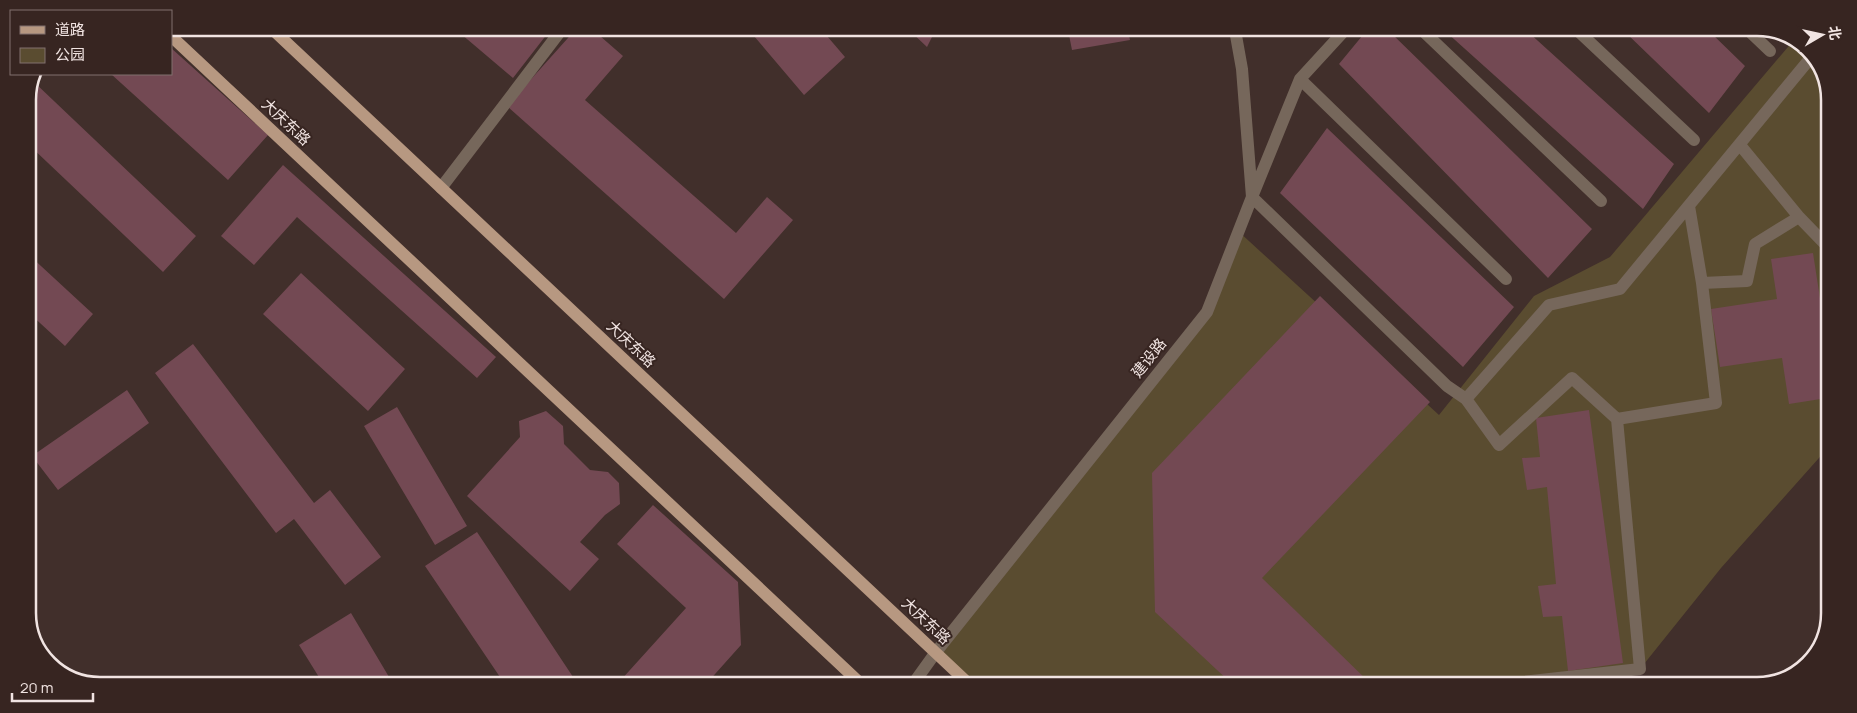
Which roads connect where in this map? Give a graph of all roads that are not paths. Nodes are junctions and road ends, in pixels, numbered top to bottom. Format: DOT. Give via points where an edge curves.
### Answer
graph roads {
  1 [pos="280,36"];
  2 [pos="557,36"];
  3 [pos="1236,36"];
  4 [pos="1340,36"];
  5 [pos="1428,36"];
  6 [pos="1583,36"];
  7 [pos="1754,36"];
  8 [pos="172,37"];
  9 [pos="1770,51"];
  10 [pos="1808,62"];
  11 [pos="1300,79"];
  12 [pos="1694,140"];
  13 [pos="1740,144"];
  14 [pos="441,188"];
  15 [pos="1252,196"];
  16 [pos="1601,201"];
  17 [pos="1689,206"];
  18 [pos="1799,217"];
  19 [pos="1821,240"];
  20 [pos="1506,279"];
  21 [pos="1702,283"];
  22 [pos="1466,400"];
  23 [pos="1617,419"];
  24 [pos="936,652"];
  25 [pos="854,677"];
  26 [pos="918,677"];
  27 [pos="962,677"];
  28 [pos="1568,677"];
  1 -- 14 [label="main road, 大庆东路"];
  2 -- 14 [label="street"];
  3 -- 15 [label="street, 建设路" via="1242,69"];
  4 -- 11 [label="street"];
  5 -- 16 [label="street"];
  6 -- 12 [label="street"];
  7 -- 9 [label="street"];
  8 -- 25 [label="main road, 大庆东路"];
  10 -- 13 [label="street"];
  11 -- 15 [label="street"];
  11 -- 20 [label="street"];
  13 -- 17 [label="street"];
  13 -- 18 [label="street"];
  14 -- 24 [label="main road, 大庆东路"];
  15 -- 22 [label="street" via="1447,386"];
  15 -- 24 [label="street, 建设路" via="1207,312"];
  17 -- 21 [label="street"];
  17 -- 22 [label="street" via="1620,289 1549,305"];
  18 -- 19 [label="street"];
  18 -- 21 [label="street" via="1756,244 1747,281"];
  21 -- 23 [label="street" via="1716,403"];
  22 -- 23 [label="street" via="1499,445 1572,378"];
  23 -- 28 [label="street" via="1640,669"];
  24 -- 26 [label="street, 建设路"];
  24 -- 27 [label="main road, 大庆东路"];
}
